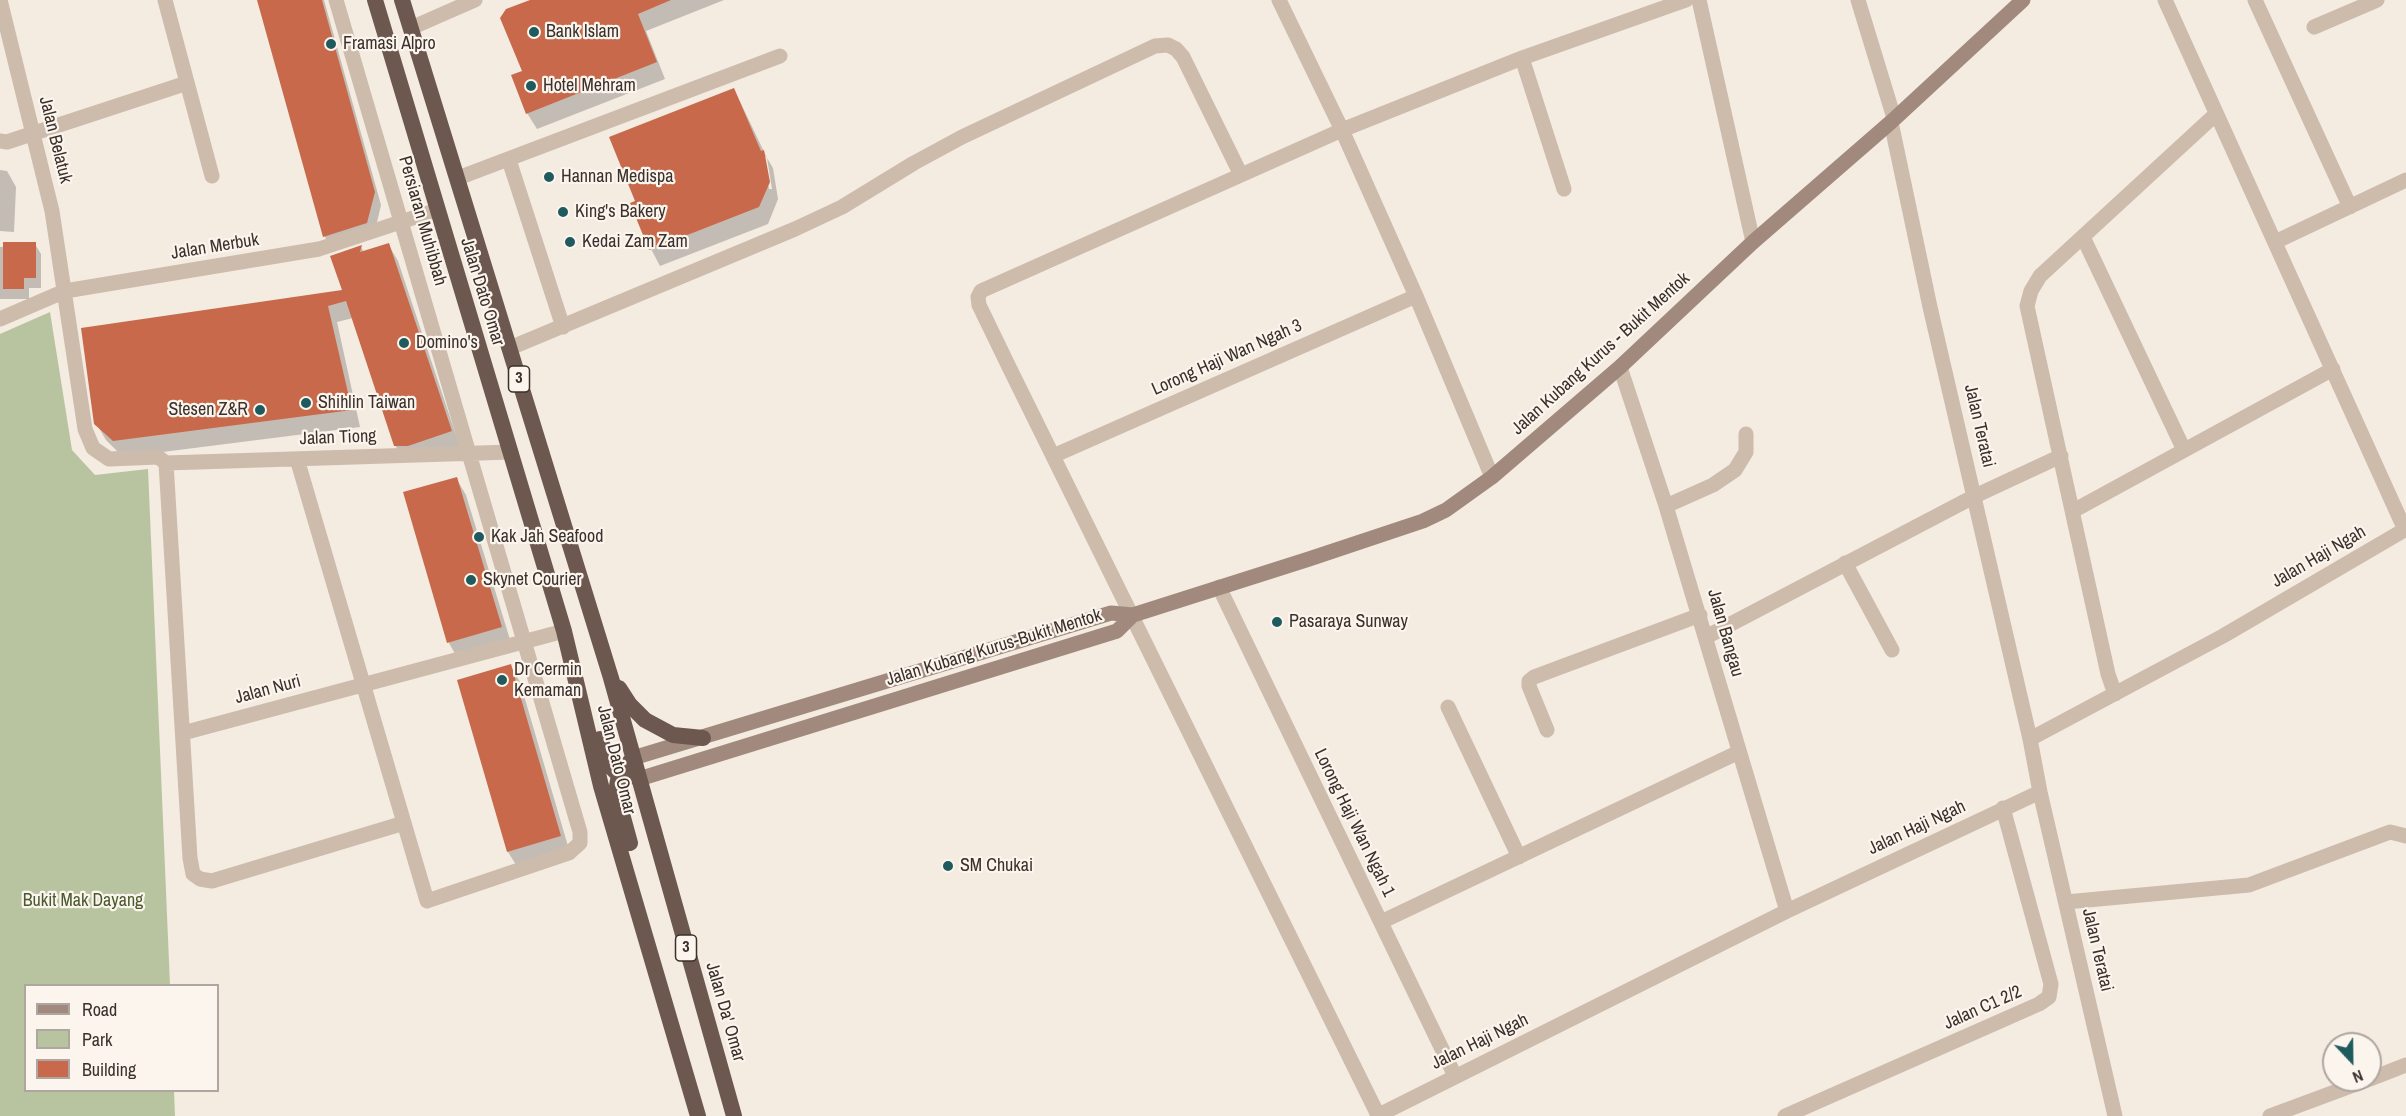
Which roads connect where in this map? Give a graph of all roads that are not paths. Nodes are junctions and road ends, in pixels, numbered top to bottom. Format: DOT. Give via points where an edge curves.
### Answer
graph roads {
  1 [pos="0,0"];
  2 [pos="165,0"];
  3 [pos="336,0"];
  4 [pos="375,0"];
  5 [pos="402,0"];
  6 [pos="1278,0"];
  7 [pos="1686,0"];
  8 [pos="1699,0"];
  9 [pos="1858,0"];
  10 [pos="2023,0"];
  11 [pos="2165,0"];
  12 [pos="2255,0"];
  13 [pos="2377,0"];
  14 [pos="470,2"];
  15 [pos="2314,27"];
  16 [pos="411,28"];
  17 [pos="780,56"];
  18 [pos="1522,58"];
  19 [pos="187,83"];
  20 [pos="2216,114"];
  21 [pos="1893,120"];
  22 [pos="1342,130"];
  23 [pos="33,134"];
  24 [pos="0,141"];
  25 [pos="509,160"];
  26 [pos="1241,175"];
  27 [pos="212,176"];
  28 [pos="458,178"];
  29 [pos="2406,180"];
  30 [pos="1564,189"];
  31 [pos="2350,207"];
  32 [pos="437,210"];
  33 [pos="402,222"];
  34 [pos="2083,237"];
  35 [pos="1752,242"];
  36 [pos="2275,242"];
  37 [pos="64,291"];
  38 [pos="1416,296"];
  39 [pos="0,319"];
  40 [pos="563,327"];
  41 [pos="510,348"];
  42 [pos="1620,367"];
  43 [pos="2332,369"];
  44 [pos="1746,434"];
  45 [pos="2184,450"];
  46 [pos="511,452"];
  47 [pos="470,453"];
  48 [pos="1053,456"];
  49 [pos="2061,456"];
  50 [pos="297,459"];
  51 [pos="166,464"];
  52 [pos="1492,477"];
  53 [pos="1975,496"];
  54 [pos="1666,506"];
  55 [pos="2073,511"];
  56 [pos="2406,529"];
  57 [pos="1845,563"];
  58 [pos="1219,587"];
  59 [pos="1133,615"];
  60 [pos="1700,615"];
  61 [pos="564,631"];
  62 [pos="1706,637"];
  63 [pos="525,641"];
  64 [pos="1892,650"];
  65 [pos="611,678"];
  66 [pos="363,685"];
  67 [pos="2115,694"];
  68 [pos="1448,706"];
  69 [pos="1547,730"];
  70 [pos="183,733"];
  71 [pos="703,738"];
  72 [pos="2030,739"];
  73 [pos="1739,752"];
  74 [pos="633,758"];
  75 [pos="619,775"];
  76 [pos="639,779"];
  77 [pos="2040,792"];
  78 [pos="2003,808"];
  79 [pos="404,823"];
  80 [pos="2406,836"];
  81 [pos="1519,857"];
  82 [pos="2066,902"];
  83 [pos="1787,911"];
  84 [pos="1382,922"];
  85 [pos="659,985"];
  86 [pos="2406,1065"];
  87 [pos="2382,1074"];
  88 [pos="1455,1076"];
  89 [pos="2334,1092"];
  90 [pos="698,1116"];
  91 [pos="734,1116"];
  92 [pos="1377,1116"];
  93 [pos="1785,1116"];
  94 [pos="2115,1116"];
  95 [pos="2270,1116"];
  1 -- 23 [label="street, Jalan Belatuk"];
  2 -- 19 [label="street"];
  3 -- 33 [label="street, Persiaran Muhibbah"];
  4 -- 32 [label="highway, Jalan Dato Omar / 3"];
  5 -- 16 [label="highway, Jalan Dato Omar / 3"];
  6 -- 22 [label="street"];
  7 -- 18 [label="street"];
  8 -- 35 [label="street"];
  9 -- 21 [label="street, Jalan Teratai"];
  10 -- 21 [label="main road, Jalan Kubang Kurus - Bukit Mentok"];
  11 -- 20 [label="street"];
  12 -- 31 [label="street"];
  13 -- 15 [label="street"];
  14 -- 16 [label="street"];
  16 -- 28 [label="highway, Jalan Dato Omar / 3"];
  17 -- 25 [label="street"];
  18 -- 22 [label="street"];
  18 -- 30 [label="street"];
  19 -- 23 [label="street"];
  19 -- 27 [label="street"];
  20 -- 34 [label="street"];
  20 -- 36 [label="street"];
  21 -- 35 [label="main road, Jalan Kubang Kurus - Bukit Mentok"];
  21 -- 53 [label="street, Jalan Teratai" via="1930,307"];
  22 -- 26 [label="street"];
  22 -- 38 [label="street"];
  23 -- 24 [label="street"];
  23 -- 37 [label="street, Jalan Belatuk" via="52,212"];
  25 -- 28 [label="street"];
  25 -- 40 [label="street"];
  26 -- 40 [label="street" via="1183,57 1168,45 1155,46 962,137 842,207"];
  26 -- 48 [label="street" via="981,291 979,305"];
  28 -- 41 [label="highway, Jalan Dato Omar / 3"];
  29 -- 31 [label="street"];
  31 -- 36 [label="street"];
  32 -- 33 [label="street, Jalan Merbuk"];
  32 -- 46 [label="highway, Jalan Dato Omar / 3"];
  33 -- 37 [label="street, Jalan Merbuk" via="319,249"];
  33 -- 47 [label="street, Persiaran Muhibbah"];
  34 -- 45 [label="street"];
  34 -- 49 [label="street" via="2040,276 2027,306"];
  35 -- 42 [label="main road, Jalan Kubang Kurus - Bukit Mentok"];
  36 -- 43 [label="street"];
  37 -- 39 [label="street, Jalan Merbuk"];
  37 -- 51 [label="street, Jalan Belatuk" via="86,429 93,448 109,459 158,457"];
  38 -- 48 [label="street, Lorong Haji Wan Ngah 3"];
  38 -- 52 [label="street"];
  40 -- 41 [label="street"];
  41 -- 65 [label="highway, Jalan Dato Omar / 3"];
  42 -- 52 [label="main road, Jalan Kubang Kurus - Bukit Mentok"];
  42 -- 54 [label="street, Jalan Bangau"];
  43 -- 45 [label="street"];
  43 -- 56 [label="street"];
  44 -- 54 [label="street" via="1746,452 1735,470 1713,485"];
  45 -- 55 [label="street"];
  46 -- 47 [label="street, Jalan Tiong"];
  46 -- 61 [label="highway, Jalan Dato Omar / 3"];
  47 -- 50 [label="street, Jalan Tiong"];
  47 -- 63 [label="street, Persiaran Muhibbah"];
  48 -- 59 [label="street"];
  49 -- 53 [label="street"];
  49 -- 55 [label="street"];
  50 -- 51 [label="street, Jalan Tiong"];
  50 -- 66 [label="street"];
  51 -- 70 [label="street"];
  52 -- 58 [label="main road, Jalan Kubang Kurus - Bukit Mentok" via="1446,510 1423,521"];
  53 -- 57 [label="street"];
  53 -- 72 [label="street, Jalan Teratai"];
  54 -- 60 [label="street, Jalan Bangau"];
  55 -- 67 [label="street"];
  56 -- 67 [label="street, Jalan Haji Ngah"];
  57 -- 62 [label="street"];
  57 -- 64 [label="street"];
  58 -- 59 [label="main road, Jalan Kubang Kurus - Bukit Mentok"];
  58 -- 84 [label="street, Lorong Haji Wan Ngah 1"];
  59 -- 71 [label="main road, Jalan Kubang Kurus-Bukit Mentok" via="1111,613"];
  59 -- 76 [label="main road, Jalan Kubang Kurus-Bukit Mentok" via="1117,631"];
  59 -- 92 [label="street"];
  60 -- 62 [label="street, Jalan Bangau"];
  60 -- 69 [label="street" via="1534,677 1529,686"];
  61 -- 63 [label="street, Jalan Nuri"];
  61 -- 75 [label="highway" via="605,754"];
  61 -- 85 [label="highway, Jalan Dato Omar / 3" via="602,786"];
  62 -- 73 [label="street, Jalan Bangau"];
  63 -- 66 [label="street, Jalan Nuri"];
  63 -- 79 [label="street, Persiaran Muhibbah" via="580,843 569,853 427,901"];
  65 -- 71 [label="highway" via="645,720 673,735"];
  65 -- 74 [label="highway, Jalan Dato Omar / 3"];
  66 -- 70 [label="street, Jalan Nuri"];
  66 -- 79 [label="street"];
  67 -- 72 [label="street, Jalan Haji Ngah"];
  68 -- 81 [label="street"];
  70 -- 79 [label="street" via="190,858 194,874 200,879 212,881"];
  71 -- 74 [label="main road, Jalan Kubang Kurus-Bukit Mentok"];
  72 -- 77 [label="street"];
  73 -- 81 [label="street"];
  73 -- 83 [label="street, Jalan Bangau"];
  74 -- 75 [label="highway"];
  74 -- 76 [label="highway, Jalan Dato Omar / 3"];
  75 -- 76 [label="highway"];
  75 -- 85 [label="highway" via="618,799 654,938"];
  76 -- 91 [label="highway, Jalan Da' Omar / 3"];
  77 -- 78 [label="street, Jalan Haji Ngah"];
  77 -- 82 [label="street, Jalan Teratai"];
  78 -- 83 [label="street, Jalan Haji Ngah"];
  78 -- 93 [label="street, Jalan C1 2/2" via="2051,984 2049,997"];
  80 -- 82 [label="street" via="2390,832 2249,885"];
  81 -- 84 [label="street"];
  82 -- 94 [label="street, Jalan Teratai"];
  83 -- 88 [label="street, Jalan Haji Ngah"];
  84 -- 88 [label="street, Lorong Haji Wan Ngah 1"];
  85 -- 90 [label="highway, Jalan Dato Omar / 3"];
  86 -- 87 [label="street"];
  88 -- 92 [label="street, Jalan Haji Ngah"];
  89 -- 95 [label="street"];
}
